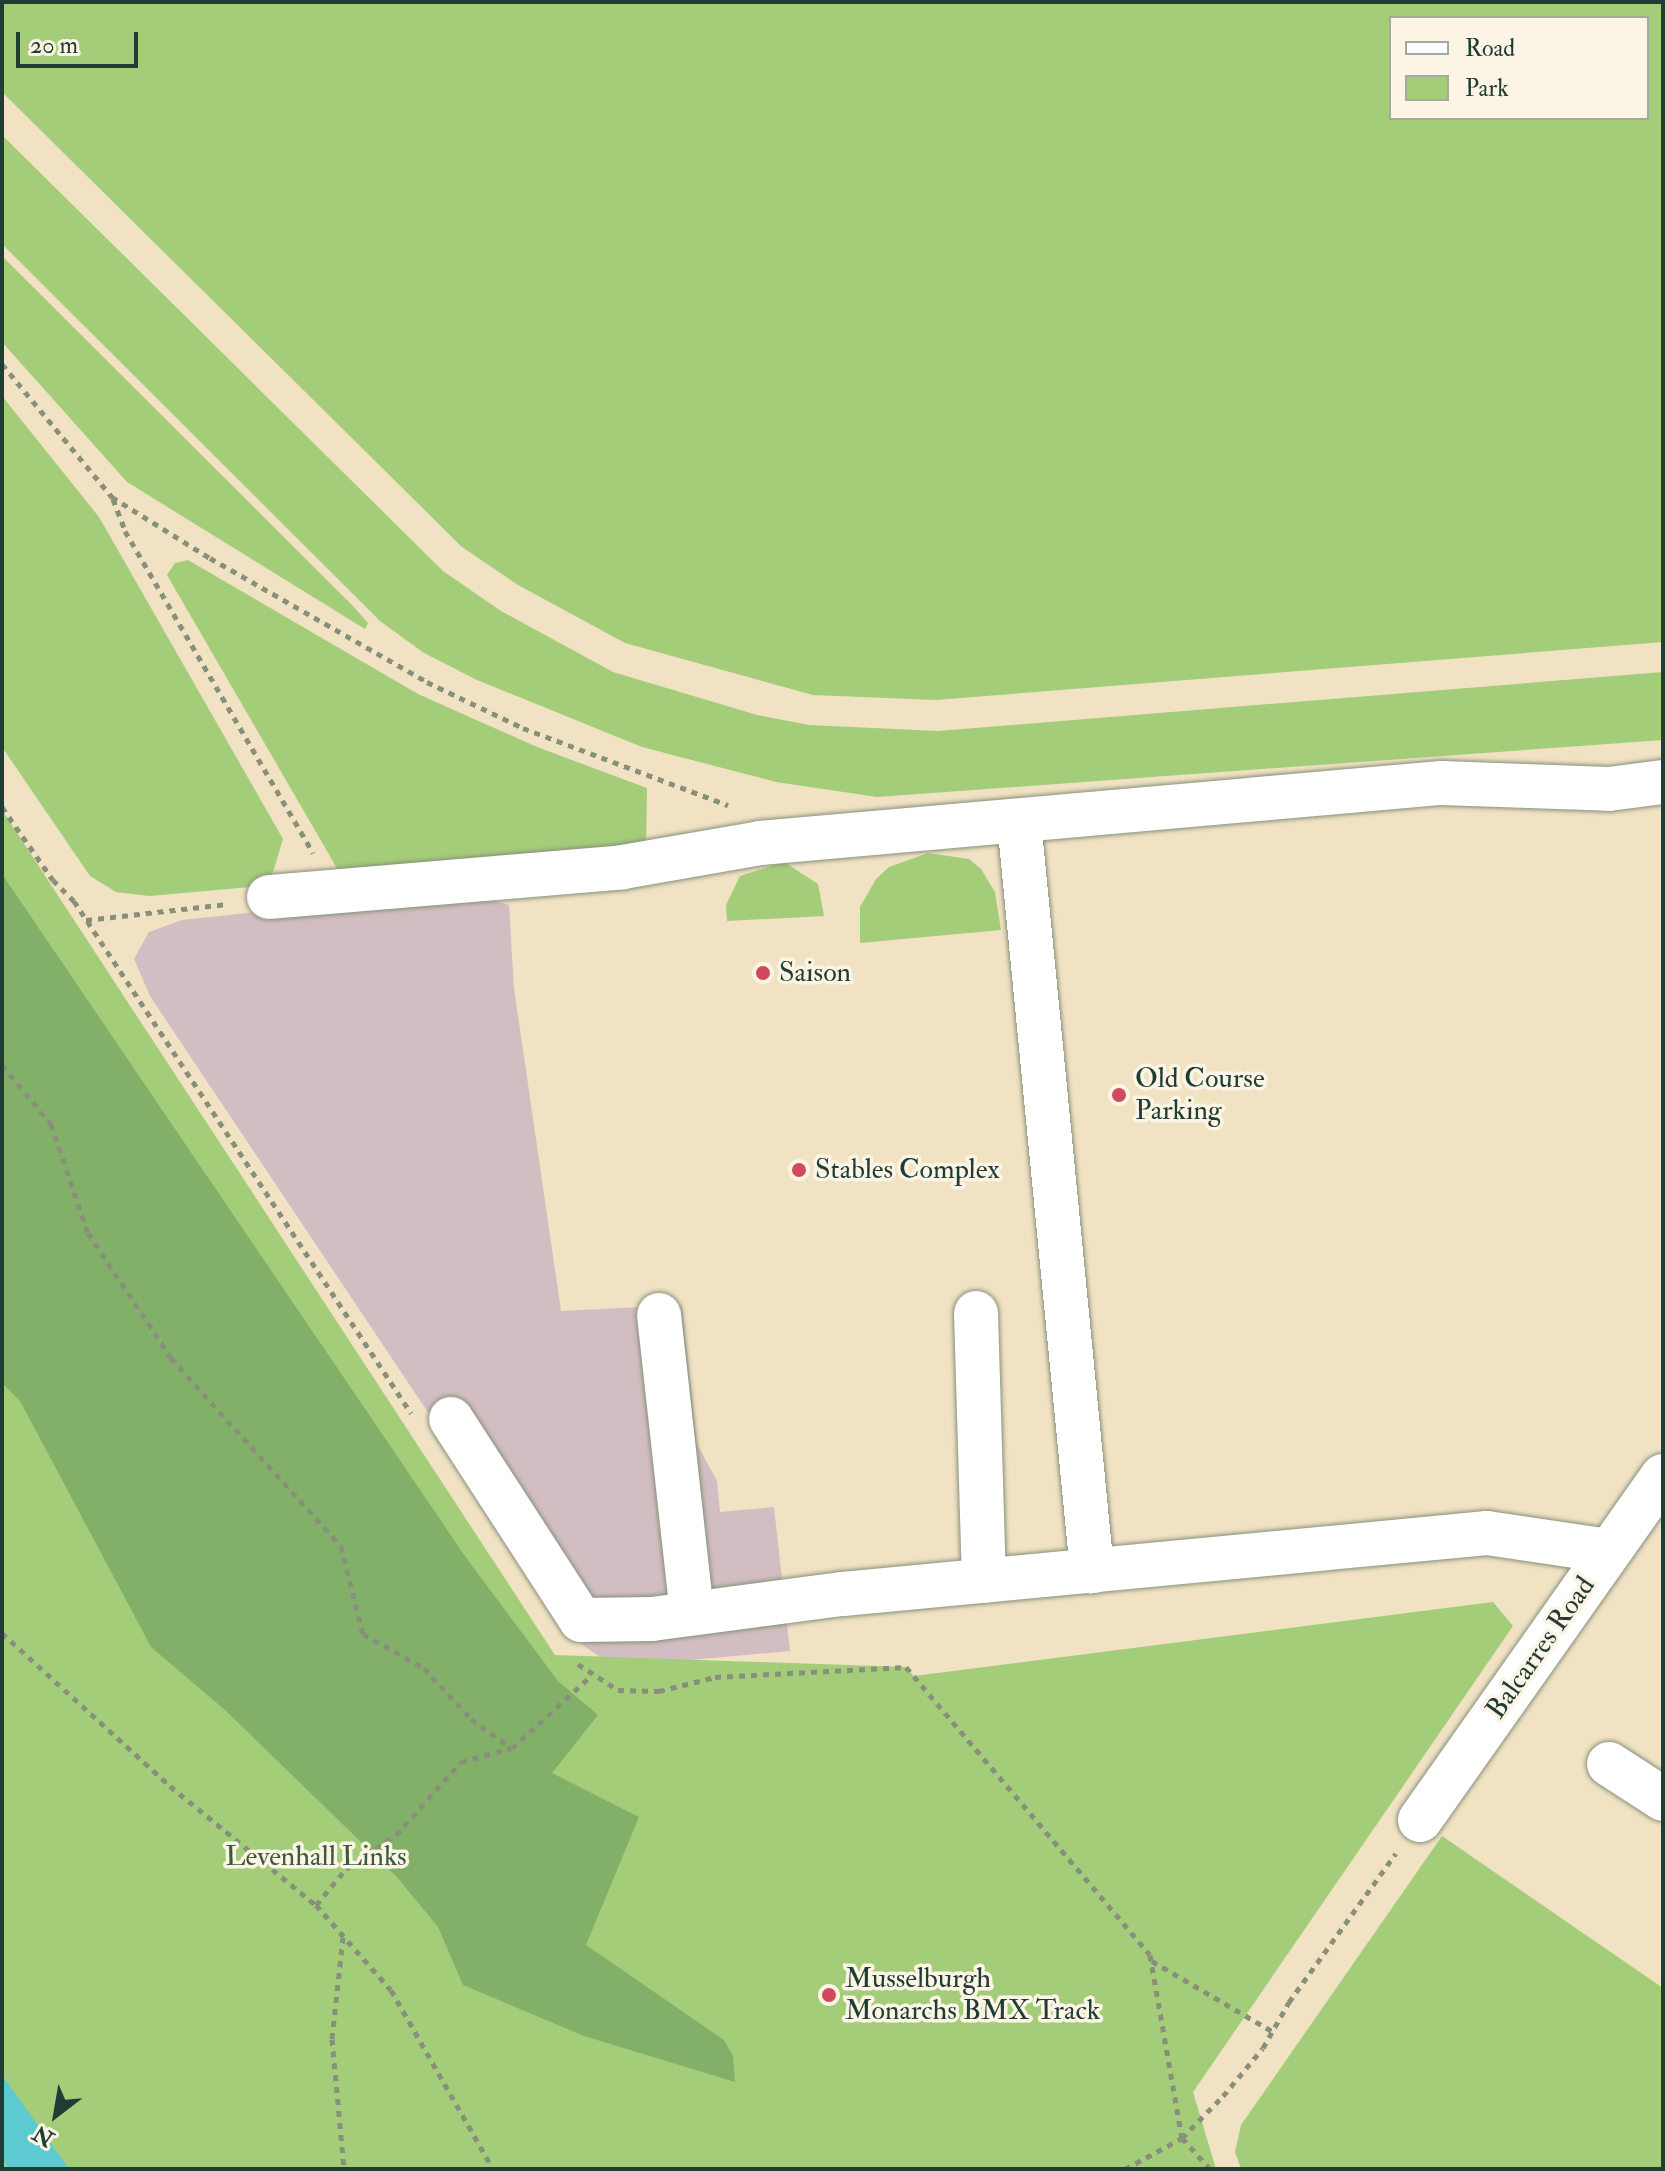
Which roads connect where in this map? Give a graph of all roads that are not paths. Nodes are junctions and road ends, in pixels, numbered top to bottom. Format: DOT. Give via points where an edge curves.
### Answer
graph roads {
  1 [pos="1663,782"];
  2 [pos="1019,821"];
  3 [pos="269,897"];
  4 [pos="976,1313"];
  5 [pos="659,1315"];
  6 [pos="434,1420"];
  7 [pos="1663,1476"];
  8 [pos="1609,1551"];
  9 [pos="1092,1571"];
  10 [pos="984,1581"];
  11 [pos="692,1613"];
  12 [pos="1609,1764"];
  13 [pos="1659,1789"];
  14 [pos="1420,1820"];
  1 -- 2 [label="street" via="1609,789 1441,783"];
  2 -- 3 [label="street" via="760,843 623,867"];
  2 -- 9 [label="street"];
  4 -- 10 [label="street"];
  5 -- 11 [label="street"];
  6 -- 11 [label="street" via="581,1620"];
  7 -- 8 [label="street, Balcarres Road"];
  8 -- 9 [label="street" via="1505,1532"];
  8 -- 14 [label="street, Balcarres Road"];
  9 -- 10 [label="street"];
  10 -- 11 [label="street"];
  12 -- 13 [label="street"];
}
